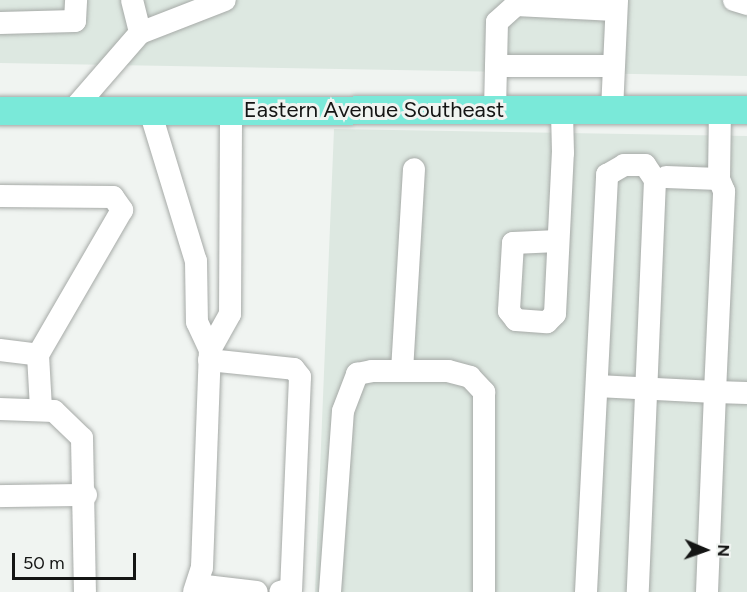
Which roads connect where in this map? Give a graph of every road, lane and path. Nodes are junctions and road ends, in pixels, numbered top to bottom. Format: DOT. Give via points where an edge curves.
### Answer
graph roads {
  1 [pos="76,0"];
  2 [pos="132,0"];
  3 [pos="225,0"];
  4 [pos="734,0"];
  5 [pos="509,2"];
  6 [pos="747,4"];
  7 [pos="616,5"];
  8 [pos="0,23"];
  9 [pos="140,33"];
  10 [pos="496,66"];
  11 [pos="613,66"];
  12 [pos="73,110"];
  13 [pos="495,110"];
  14 [pos="734,110"];
  15 [pos="0,111"];
  16 [pos="150,111"];
  17 [pos="231,111"];
  18 [pos="562,111"];
  19 [pos="612,111"];
  20 [pos="414,168"];
  21 [pos="666,177"];
  22 [pos="719,179"];
  23 [pos="0,196"];
  24 [pos="558,241"];
  25 [pos="0,350"];
  26 [pos="38,355"];
  27 [pos="210,355"];
  28 [pos="402,371"];
  29 [pos="597,386"];
  30 [pos="645,388"];
  31 [pos="715,392"];
  32 [pos="747,393"];
  33 [pos="0,409"];
  34 [pos="41,409"];
  35 [pos="86,495"];
  36 [pos="0,496"];
  37 [pos="196,588"];
  38 [pos="85,592"];
  39 [pos="257,592"];
  40 [pos="280,592"];
  41 [pos="330,592"];
  42 [pos="484,592"];
  43 [pos="586,592"];
  44 [pos="638,592"];
  45 [pos="706,592"];
  1 -- 8 [label="lane" via="75,21"];
  2 -- 9 [label="lane"];
  3 -- 9 [label="lane"];
  4 -- 6 [label="lane"];
  5 -- 7 [label="lane"];
  5 -- 10 [label="lane" via="497,22"];
  7 -- 11 [label="lane"];
  9 -- 12 [label="lane"];
  10 -- 11 [label="lane"];
  10 -- 13 [label="lane"];
  11 -- 19 [label="lane"];
  12 -- 15 [label="main road, Eastern Avenue Southeast"];
  12 -- 16 [label="main road, Eastern Avenue Southeast"];
  13 -- 17 [label="main road, Eastern Avenue Southeast"];
  13 -- 18 [label="main road, Eastern Avenue Southeast"];
  14 -- 19 [label="main road, Eastern Avenue Southeast"];
  14 -- 22 [label="lane"];
  16 -- 17 [label="main road, Eastern Avenue Southeast"];
  16 -- 27 [label="lane" via="196,261 197,322"];
  17 -- 27 [label="lane" via="230,314"];
  18 -- 19 [label="main road, Eastern Avenue Southeast"];
  18 -- 24 [label="lane"];
  20 -- 28 [label="lane"];
  21 -- 22 [label="lane"];
  22 -- 31 [label="lane" via="724,191"];
  23 -- 26 [label="lane" via="113,197 122,210"];
  25 -- 26 [label="lane"];
  26 -- 34 [label="lane"];
  27 -- 37 [label="lane"];
  27 -- 40 [label="lane" via="294,369 300,377 291,589"];
  28 -- 41 [label="lane" via="357,374 348,390"];
  28 -- 42 [label="lane" via="448,371 470,377 484,392"];
  29 -- 30 [label="lane"];
  29 -- 30 [label="lane" via="607,175 624,165 645,165 655,180"];
  29 -- 43 [label="lane"];
  30 -- 31 [label="lane"];
  30 -- 44 [label="lane"];
  31 -- 32 [label="lane"];
  31 -- 45 [label="lane"];
  33 -- 34 [label="lane"];
  34 -- 35 [label="lane" via="64,416 82,438"];
  35 -- 36 [label="lane"];
  35 -- 38 [label="lane"];
  37 -- 39 [label="lane"];
}
